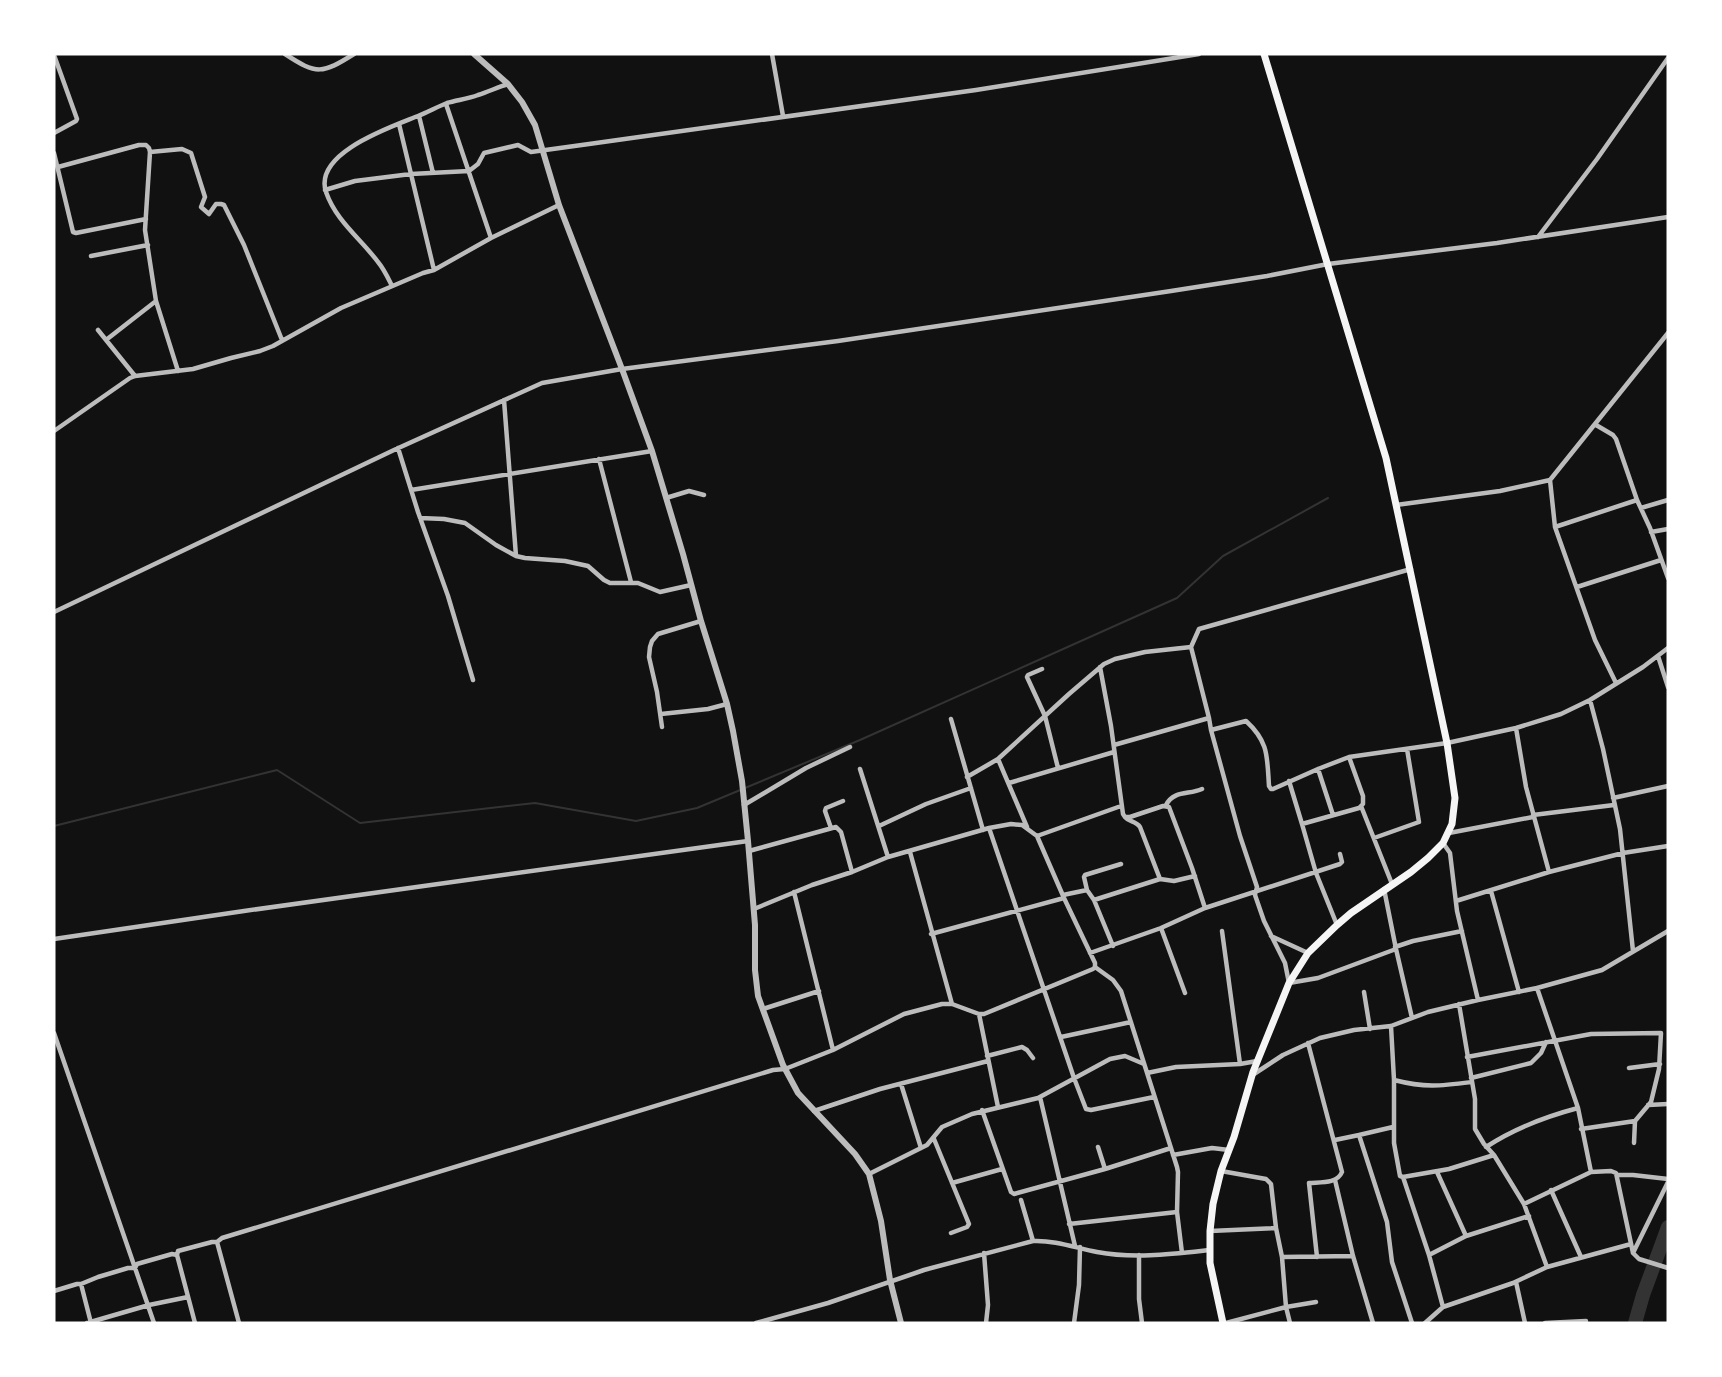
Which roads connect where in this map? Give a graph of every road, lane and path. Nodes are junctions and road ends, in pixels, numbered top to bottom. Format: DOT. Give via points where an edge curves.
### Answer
graph roads {
  1 [pos="285,54"];
  2 [pos="354,54"];
  3 [pos="474,54"];
  4 [pos="772,54"];
  5 [pos="1199,54"];
  6 [pos="1264,54"];
  7 [pos="54,56"];
  8 [pos="1668,58"];
  9 [pos="508,84"];
  10 [pos="446,104"];
  11 [pos="419,116"];
  12 [pos="783,116"];
  13 [pos="399,124"];
  14 [pos="54,133"];
  15 [pos="543,150"];
  16 [pos="150,152"];
  17 [pos="54,153"];
  18 [pos="58,167"];
  19 [pos="469,171"];
  20 [pos="433,173"];
  21 [pos="411,174"];
  22 [pos="325,190"];
  23 [pos="559,205"];
  24 [pos="1668,217"];
  25 [pos="146,219"];
  26 [pos="1538,237"];
  27 [pos="490,238"];
  28 [pos="148,245"];
  29 [pos="91,256"];
  30 [pos="1328,264"];
  31 [pos="435,270"];
  32 [pos="392,286"];
  33 [pos="156,301"];
  34 [pos="98,330"];
  35 [pos="1668,333"];
  36 [pos="106,340"];
  37 [pos="282,340"];
  38 [pos="622,369"];
  39 [pos="178,371"];
  40 [pos="135,376"];
  41 [pos="504,400"];
  42 [pos="1596,425"];
  43 [pos="54,431"];
  44 [pos="398,448"];
  45 [pos="652,451"];
  46 [pos="599,459"];
  47 [pos="509,473"];
  48 [pos="1550,480"];
  49 [pos="411,490"];
  50 [pos="704,495"];
  51 [pos="666,498"];
  52 [pos="1637,500"];
  53 [pos="1668,500"];
  54 [pos="1396,505"];
  55 [pos="1641,508"];
  56 [pos="420,518"];
  57 [pos="1556,527"];
  58 [pos="1668,529"];
  59 [pos="1651,532"];
  60 [pos="516,556"];
  61 [pos="1661,560"];
  62 [pos="1410,569"];
  63 [pos="1668,578"];
  64 [pos="631,582"];
  65 [pos="691,585"];
  66 [pos="1577,587"];
  67 [pos="54,612"];
  68 [pos="701,621"];
  69 [pos="1191,647"];
  70 [pos="1668,648"];
  71 [pos="1658,656"];
  72 [pos="1100,667"];
  73 [pos="1042,669"];
  74 [pos="472,680"];
  75 [pos="1616,683"];
  76 [pos="1668,687"];
  77 [pos="1590,700"];
  78 [pos="727,704"];
  79 [pos="661,714"];
  80 [pos="1045,716"];
  81 [pos="1209,718"];
  82 [pos="951,719"];
  83 [pos="662,727"];
  84 [pos="1516,728"];
  85 [pos="1211,730"];
  86 [pos="1447,743"];
  87 [pos="1113,745"];
  88 [pos="850,747"];
  89 [pos="1407,749"];
  90 [pos="1114,752"];
  91 [pos="1349,758"];
  92 [pos="998,759"];
  93 [pos="1058,768"];
  94 [pos="860,769"];
  95 [pos="1318,769"];
  96 [pos="967,777"];
  97 [pos="1289,781"];
  98 [pos="1009,783"];
  99 [pos="1668,786"];
  100 [pos="971,788"];
  101 [pos="1202,789"];
  102 [pos="1613,798"];
  103 [pos="843,801"];
  104 [pos="744,802"];
  105 [pos="1166,805"];
  106 [pos="1614,805"];
  107 [pos="1121,806"];
  108 [pos="1361,807"];
  109 [pos="1333,815"];
  110 [pos="1533,816"];
  111 [pos="1125,817"];
  112 [pos="1302,824"];
  113 [pos="879,826"];
  114 [pos="1027,827"];
  115 [pos="831,828"];
  116 [pos="989,828"];
  117 [pos="983,830"];
  118 [pos="1449,833"];
  119 [pos="1038,836"];
  120 [pos="1374,838"];
  121 [pos="748,841"];
  122 [pos="1443,843"];
  123 [pos="1668,846"];
  124 [pos="748,850"];
  125 [pos="910,852"];
  126 [pos="1623,853"];
  127 [pos="1340,854"];
  128 [pos="888,857"];
  129 [pos="1121,864"];
  130 [pos="852,872"];
  131 [pos="1549,872"];
  132 [pos="1316,873"];
  133 [pos="1195,876"];
  134 [pos="1160,879"];
  135 [pos="1392,884"];
  136 [pos="1384,889"];
  137 [pos="1087,890"];
  138 [pos="1256,891"];
  139 [pos="1491,891"];
  140 [pos="794,892"];
  141 [pos="1063,897"];
  142 [pos="1094,900"];
  143 [pos="1456,901"];
  144 [pos="1205,908"];
  145 [pos="753,909"];
  146 [pos="1017,911"];
  147 [pos="1337,925"];
  148 [pos="1161,928"];
  149 [pos="1462,931"];
  150 [pos="1668,931"];
  151 [pos="1222,932"];
  152 [pos="931,934"];
  153 [pos="1271,936"];
  154 [pos="54,939"];
  155 [pos="1113,946"];
  156 [pos="1395,948"];
  157 [pos="1633,948"];
  158 [pos="1090,953"];
  159 [pos="1308,953"];
  160 [pos="1095,967"];
  161 [pos="1289,983"];
  162 [pos="1537,988"];
  163 [pos="1044,989"];
  164 [pos="1518,989"];
  165 [pos="819,991"];
  166 [pos="1364,992"];
  167 [pos="1185,993"];
  168 [pos="1477,996"];
  169 [pos="952,1004"];
  170 [pos="1458,1004"];
  171 [pos="764,1009"];
  172 [pos="979,1014"];
  173 [pos="1412,1018"];
  174 [pos="1131,1022"];
  175 [pos="1391,1026"];
  176 [pos="1370,1029"];
  177 [pos="54,1033"];
  178 [pos="1661,1033"];
  179 [pos="1668,1033"];
  180 [pos="1060,1036"];
  181 [pos="1554,1041"];
  182 [pos="1308,1042"];
  183 [pos="1546,1042"];
  184 [pos="833,1050"];
  185 [pos="1467,1057"];
  186 [pos="1033,1058"];
  187 [pos="988,1059"];
  188 [pos="1240,1064"];
  189 [pos="1660,1064"];
  190 [pos="1144,1065"];
  191 [pos="1254,1068"];
  192 [pos="1629,1068"];
  193 [pos="785,1069"];
  194 [pos="1147,1072"];
  195 [pos="1074,1078"];
  196 [pos="1394,1080"];
  197 [pos="1471,1080"];
  198 [pos="901,1084"];
  199 [pos="1040,1096"];
  200 [pos="1154,1097"];
  201 [pos="1668,1104"];
  202 [pos="1648,1105"];
  203 [pos="998,1107"];
  204 [pos="1578,1108"];
  205 [pos="982,1110"];
  206 [pos="814,1111"];
  207 [pos="1635,1121"];
  208 [pos="1393,1127"];
  209 [pos="1581,1129"];
  210 [pos="1359,1135"];
  211 [pos="934,1139"];
  212 [pos="1335,1140"];
  213 [pos="1634,1143"];
  214 [pos="1486,1146"];
  215 [pos="1098,1147"];
  216 [pos="921,1148"];
  217 [pos="1171,1148"];
  218 [pos="1230,1150"];
  219 [pos="1173,1155"];
  220 [pos="1494,1155"];
  221 [pos="1002,1169"];
  222 [pos="1105,1169"];
  223 [pos="1221,1171"];
  224 [pos="1437,1172"];
  225 [pos="1591,1172"];
  226 [pos="869,1174"];
  227 [pos="1617,1175"];
  228 [pos="1402,1177"];
  229 [pos="1335,1180"];
  230 [pos="1668,1181"];
  231 [pos="1059,1182"];
  232 [pos="952,1183"];
  233 [pos="1551,1190"];
  234 [pos="1021,1200"];
  235 [pos="1524,1204"];
  236 [pos="1177,1212"];
  237 [pos="1529,1216"];
  238 [pos="1069,1224"];
  239 [pos="1276,1228"];
  240 [pos="1210,1231"];
  241 [pos="951,1233"];
  242 [pos="1467,1236"];
  243 [pos="1033,1241"];
  244 [pos="217,1242"];
  245 [pos="1631,1244"];
  246 [pos="1077,1247"];
  247 [pos="1210,1250"];
  248 [pos="1633,1252"];
  249 [pos="984,1253"];
  250 [pos="1182,1253"];
  251 [pos="177,1255"];
  252 [pos="1139,1255"];
  253 [pos="1429,1255"];
  254 [pos="1353,1256"];
  255 [pos="1282,1257"];
  256 [pos="1317,1257"];
  257 [pos="1581,1257"];
  258 [pos="1547,1267"];
  259 [pos="135,1268"];
  260 [pos="1667,1268"];
  261 [pos="890,1280"];
  262 [pos="1516,1282"];
  263 [pos="81,1284"];
  264 [pos="54,1291"];
  265 [pos="188,1297"];
  266 [pos="1316,1302"];
  267 [pos="149,1305"];
  268 [pos="1286,1307"];
  269 [pos="1443,1308"];
  270 [pos="1586,1321"];
  271 [pos="89,1323"];
  272 [pos="154,1323"];
  273 [pos="195,1323"];
  274 [pos="239,1323"];
  275 [pos="756,1323"];
  276 [pos="901,1323"];
  277 [pos="986,1323"];
  278 [pos="1074,1323"];
  279 [pos="1142,1323"];
  280 [pos="1224,1323"];
  281 [pos="1290,1323"];
  282 [pos="1373,1323"];
  283 [pos="1412,1323"];
  284 [pos="1425,1323"];
  285 [pos="1525,1323"];
  286 [pos="1545,1323"];
  1 -- 2 [label="street" via="303,66 320,70"];
  3 -- 9 [label="street"];
  4 -- 12 [label="street"];
  5 -- 12 [label="street"];
  6 -- 30 [label="main road"];
  7 -- 14 [label="street" via="77,118"];
  8 -- 26 [label="street"];
  9 -- 10 [label="street"];
  9 -- 15 [label="street" via="528,111"];
  10 -- 11 [label="street"];
  10 -- 19 [label="street"];
  11 -- 13 [label="street"];
  11 -- 20 [label="street"];
  12 -- 15 [label="street"];
  13 -- 21 [label="street"];
  13 -- 22 [label="street" via="335,160 326,173"];
  15 -- 19 [label="street" via="531,152 518,145 487,152"];
  15 -- 23 [label="street"];
  16 -- 18 [label="street" via="147,146 138,145"];
  16 -- 25 [label="street"];
  16 -- 37 [label="street" via="182,149 191,153 205,197 201,207 209,214 216,204 224,206"];
  17 -- 18 [label="street"];
  18 -- 25 [label="street" via="71,231"];
  19 -- 20 [label="street"];
  19 -- 27 [label="street"];
  20 -- 21 [label="street"];
  21 -- 22 [label="street" via="355,181"];
  21 -- 31 [label="street"];
  22 -- 32 [label="street" via="336,212 378,261"];
  23 -- 27 [label="street"];
  23 -- 38 [label="street"];
  24 -- 26 [label="street"];
  25 -- 28 [label="street"];
  26 -- 30 [label="street"];
  27 -- 31 [label="street"];
  28 -- 29 [label="street"];
  28 -- 33 [label="street"];
  30 -- 38 [label="street" via="838,341"];
  30 -- 54 [label="main road" via="1386,458"];
  31 -- 32 [label="street"];
  32 -- 37 [label="street"];
  33 -- 36 [label="street"];
  33 -- 39 [label="street"];
  34 -- 36 [label="street"];
  35 -- 42 [label="street"];
  36 -- 40 [label="street"];
  37 -- 39 [label="street" via="250,354"];
  38 -- 41 [label="street" via="542,384"];
  38 -- 45 [label="street"];
  39 -- 40 [label="street"];
  40 -- 43 [label="street"];
  41 -- 44 [label="street"];
  41 -- 47 [label="street"];
  42 -- 48 [label="street"];
  42 -- 52 [label="street" via="1616,439"];
  44 -- 49 [label="street"];
  44 -- 67 [label="street"];
  45 -- 46 [label="street"];
  45 -- 51 [label="street"];
  46 -- 47 [label="street"];
  46 -- 64 [label="street"];
  47 -- 49 [label="street"];
  47 -- 60 [label="street"];
  48 -- 54 [label="street"];
  48 -- 57 [label="street"];
  49 -- 56 [label="street"];
  50 -- 51 [label="street" via="689,491"];
  51 -- 65 [label="street"];
  52 -- 55 [label="street"];
  52 -- 57 [label="street"];
  53 -- 55 [label="street"];
  54 -- 62 [label="main road"];
  55 -- 59 [label="street"];
  56 -- 60 [label="street" via="465,523"];
  56 -- 74 [label="street"];
  57 -- 66 [label="street"];
  58 -- 59 [label="street"];
  59 -- 61 [label="street"];
  60 -- 64 [label="street" via="586,565 607,582"];
  61 -- 63 [label="street"];
  61 -- 66 [label="street"];
  62 -- 69 [label="street" via="1199,629"];
  62 -- 86 [label="main road"];
  64 -- 65 [label="street" via="660,592"];
  65 -- 68 [label="street"];
  66 -- 75 [label="street" via="1595,640"];
  68 -- 78 [label="street"];
  68 -- 79 [label="street" via="658,634 652,641 649,657"];
  69 -- 72 [label="street" via="1145,652"];
  69 -- 81 [label="street"];
  70 -- 71 [label="street"];
  71 -- 75 [label="street"];
  71 -- 76 [label="street"];
  72 -- 80 [label="street"];
  72 -- 87 [label="street"];
  73 -- 80 [label="street" via="1027,676"];
  75 -- 77 [label="street"];
  77 -- 84 [label="street" via="1562,714"];
  77 -- 102 [label="street"];
  78 -- 79 [label="street"];
  78 -- 104 [label="street"];
  79 -- 83 [label="street"];
  80 -- 92 [label="street"];
  80 -- 93 [label="street"];
  81 -- 85 [label="street"];
  81 -- 87 [label="street"];
  82 -- 96 [label="street"];
  84 -- 86 [label="street"];
  84 -- 110 [label="street"];
  85 -- 97 [label="street" via="1246,721 1265,747 1269,786 1273,789"];
  85 -- 138 [label="street"];
  86 -- 89 [label="street"];
  86 -- 118 [label="main road" via="1455,798"];
  87 -- 90 [label="street"];
  88 -- 104 [label="street"];
  89 -- 91 [label="street"];
  89 -- 120 [label="street" via="1419,822"];
  90 -- 93 [label="street"];
  90 -- 107 [label="street"];
  91 -- 95 [label="street"];
  91 -- 108 [label="street" via="1363,796"];
  92 -- 96 [label="street"];
  92 -- 98 [label="street"];
  93 -- 98 [label="street"];
  94 -- 113 [label="street"];
  95 -- 97 [label="street"];
  95 -- 109 [label="street"];
  96 -- 100 [label="street"];
  97 -- 112 [label="street"];
  98 -- 114 [label="street"];
  99 -- 102 [label="street"];
  100 -- 113 [label="street"];
  100 -- 117 [label="street"];
  101 -- 105 [label="street" via="1174,796"];
  102 -- 106 [label="street"];
  103 -- 115 [label="street" via="826,808"];
  104 -- 121 [label="street"];
  105 -- 111 [label="street"];
  105 -- 133 [label="street"];
  106 -- 110 [label="street"];
  106 -- 126 [label="street"];
  107 -- 111 [label="street"];
  107 -- 119 [label="street"];
  108 -- 109 [label="street"];
  108 -- 120 [label="street"];
  109 -- 112 [label="street"];
  110 -- 118 [label="street"];
  110 -- 131 [label="street"];
  111 -- 134 [label="street" via="1140,827"];
  112 -- 132 [label="street"];
  113 -- 128 [label="street"];
  114 -- 116 [label="street" via="1011,824"];
  114 -- 119 [label="street"];
  115 -- 124 [label="street"];
  115 -- 130 [label="street" via="836,826 841,832"];
  116 -- 117 [label="street"];
  116 -- 146 [label="street"];
  117 -- 125 [label="street"];
  118 -- 122 [label="main road"];
  119 -- 141 [label="street"];
  120 -- 135 [label="street"];
  121 -- 124 [label="street"];
  121 -- 154 [label="street"];
  122 -- 135 [label="main road"];
  122 -- 143 [label="street" via="1450,853"];
  123 -- 126 [label="street"];
  124 -- 145 [label="street"];
  125 -- 128 [label="street"];
  125 -- 152 [label="street"];
  126 -- 131 [label="street"];
  126 -- 157 [label="street"];
  127 -- 132 [label="street" via="1341,864"];
  128 -- 130 [label="street"];
  129 -- 137 [label="street" via="1086,875"];
  130 -- 140 [label="street"];
  131 -- 139 [label="street"];
  132 -- 138 [label="street"];
  132 -- 147 [label="street"];
  133 -- 134 [label="street" via="1174,881"];
  133 -- 144 [label="street"];
  134 -- 142 [label="street"];
  135 -- 136 [label="main road"];
  136 -- 147 [label="main road"];
  136 -- 156 [label="street"];
  137 -- 141 [label="street"];
  137 -- 142 [label="street"];
  138 -- 144 [label="street"];
  138 -- 153 [label="street"];
  139 -- 143 [label="street"];
  139 -- 164 [label="street"];
  140 -- 145 [label="street"];
  140 -- 165 [label="street"];
  141 -- 146 [label="street"];
  141 -- 158 [label="street"];
  142 -- 155 [label="street"];
  143 -- 149 [label="street"];
  144 -- 148 [label="street"];
  145 -- 171 [label="street" via="756,987"];
  146 -- 152 [label="street"];
  146 -- 163 [label="street"];
  147 -- 159 [label="main road"];
  148 -- 155 [label="street"];
  148 -- 167 [label="street"];
  149 -- 156 [label="street"];
  149 -- 168 [label="street"];
  150 -- 157 [label="street"];
  151 -- 188 [label="street"];
  152 -- 169 [label="street"];
  153 -- 159 [label="street"];
  153 -- 161 [label="street" via="1285,963"];
  155 -- 158 [label="street"];
  156 -- 161 [label="street" via="1318,978"];
  156 -- 173 [label="street"];
  157 -- 162 [label="street" via="1602,970"];
  158 -- 160 [label="street"];
  159 -- 161 [label="main road"];
  160 -- 163 [label="street"];
  160 -- 174 [label="street" via="1117,984"];
  161 -- 191 [label="main road"];
  162 -- 164 [label="street"];
  162 -- 181 [label="street"];
  163 -- 172 [label="street"];
  163 -- 180 [label="street"];
  164 -- 168 [label="street"];
  165 -- 171 [label="street"];
  165 -- 184 [label="street"];
  166 -- 176 [label="street"];
  168 -- 170 [label="street"];
  169 -- 172 [label="street"];
  169 -- 184 [label="street" via="932,1005 904,1014"];
  170 -- 173 [label="street"];
  170 -- 185 [label="street"];
  171 -- 193 [label="street"];
  172 -- 187 [label="street"];
  173 -- 175 [label="street"];
  174 -- 180 [label="street"];
  174 -- 190 [label="street"];
  175 -- 176 [label="street"];
  175 -- 196 [label="street"];
  176 -- 182 [label="street"];
  177 -- 259 [label="street"];
  178 -- 179 [label="street"];
  178 -- 181 [label="street" via="1591,1034"];
  178 -- 189 [label="street"];
  180 -- 195 [label="street"];
  181 -- 183 [label="street"];
  181 -- 204 [label="street"];
  182 -- 191 [label="street"];
  182 -- 212 [label="street"];
  183 -- 185 [label="street"];
  183 -- 197 [label="street" via="1538,1059 1531,1063"];
  184 -- 193 [label="street"];
  185 -- 197 [label="street"];
  186 -- 187 [label="street" via="1022,1047"];
  187 -- 198 [label="street"];
  187 -- 203 [label="street"];
  188 -- 191 [label="street"];
  188 -- 194 [label="street"];
  189 -- 192 [label="street"];
  189 -- 202 [label="street"];
  190 -- 194 [label="street"];
  190 -- 195 [label="street" via="1125,1056 1110,1059"];
  191 -- 218 [label="main road"];
  193 -- 206 [label="street"];
  193 -- 244 [label="street"];
  194 -- 200 [label="street"];
  195 -- 199 [label="street"];
  195 -- 200 [label="street" via="1088,1110"];
  196 -- 197 [label="street" via="1430,1087"];
  196 -- 208 [label="street"];
  197 -- 214 [label="street" via="1475,1129"];
  198 -- 206 [label="street"];
  198 -- 216 [label="street"];
  199 -- 203 [label="street"];
  199 -- 231 [label="street"];
  200 -- 217 [label="street"];
  201 -- 202 [label="street"];
  202 -- 207 [label="street"];
  203 -- 205 [label="street"];
  204 -- 209 [label="street"];
  204 -- 214 [label="street" via="1528,1123"];
  205 -- 211 [label="street" via="942,1127"];
  205 -- 221 [label="street"];
  206 -- 226 [label="street"];
  207 -- 209 [label="street"];
  207 -- 213 [label="street"];
  208 -- 210 [label="street"];
  208 -- 228 [label="street"];
  209 -- 225 [label="street"];
  210 -- 212 [label="street"];
  210 -- 283 [label="street" via="1387,1222 1392,1262"];
  211 -- 216 [label="street"];
  211 -- 232 [label="street"];
  212 -- 229 [label="street" via="1342,1172"];
  214 -- 220 [label="street"];
  215 -- 222 [label="street"];
  216 -- 226 [label="street"];
  217 -- 219 [label="street"];
  217 -- 222 [label="street"];
  218 -- 219 [label="street" via="1212,1148"];
  218 -- 223 [label="main road"];
  219 -- 236 [label="street" via="1179,1172"];
  220 -- 224 [label="street"];
  220 -- 235 [label="street"];
  221 -- 231 [label="street" via="1012,1193"];
  221 -- 232 [label="street"];
  222 -- 231 [label="street"];
  223 -- 239 [label="street" via="1269,1181"];
  223 -- 240 [label="main road"];
  224 -- 228 [label="street"];
  224 -- 242 [label="street"];
  225 -- 227 [label="street" via="1611,1171"];
  225 -- 233 [label="street"];
  226 -- 261 [label="street"];
  227 -- 230 [label="street"];
  227 -- 245 [label="street"];
  228 -- 253 [label="street"];
  229 -- 254 [label="street"];
  229 -- 256 [label="street" via="1309,1184"];
  230 -- 248 [label="street"];
  231 -- 238 [label="street"];
  232 -- 241 [label="street" via="969,1224"];
  233 -- 235 [label="street"];
  233 -- 257 [label="street"];
  234 -- 243 [label="street"];
  235 -- 237 [label="street"];
  236 -- 238 [label="street"];
  236 -- 250 [label="street"];
  237 -- 242 [label="street"];
  237 -- 258 [label="street"];
  238 -- 246 [label="street"];
  239 -- 240 [label="street"];
  239 -- 255 [label="street"];
  240 -- 247 [label="main road"];
  242 -- 253 [label="street"];
  243 -- 246 [label="street"];
  243 -- 249 [label="street"];
  244 -- 251 [label="street" via="178,1251"];
  244 -- 274 [label="street"];
  245 -- 248 [label="street"];
  245 -- 257 [label="street"];
  246 -- 252 [label="street"];
  246 -- 278 [label="street"];
  247 -- 250 [label="street"];
  247 -- 280 [label="main road"];
  248 -- 260 [label="street" via="1639,1259"];
  249 -- 261 [label="street"];
  249 -- 277 [label="street"];
  250 -- 252 [label="street"];
  251 -- 259 [label="street" via="137,1264"];
  251 -- 265 [label="street"];
  252 -- 279 [label="street"];
  253 -- 269 [label="street"];
  254 -- 256 [label="street"];
  254 -- 282 [label="street"];
  255 -- 256 [label="street"];
  255 -- 268 [label="street"];
  257 -- 258 [label="street"];
  258 -- 262 [label="street"];
  259 -- 263 [label="street"];
  259 -- 267 [label="street"];
  261 -- 275 [label="street"];
  261 -- 276 [label="street"];
  262 -- 269 [label="street"];
  262 -- 285 [label="street"];
  263 -- 264 [label="street"];
  263 -- 271 [label="street"];
  265 -- 267 [label="street"];
  265 -- 273 [label="street"];
  266 -- 268 [label="street"];
  267 -- 271 [label="street"];
  267 -- 272 [label="street"];
  268 -- 280 [label="street"];
  268 -- 281 [label="street"];
  269 -- 284 [label="street"];
  270 -- 286 [label="street"];
}
